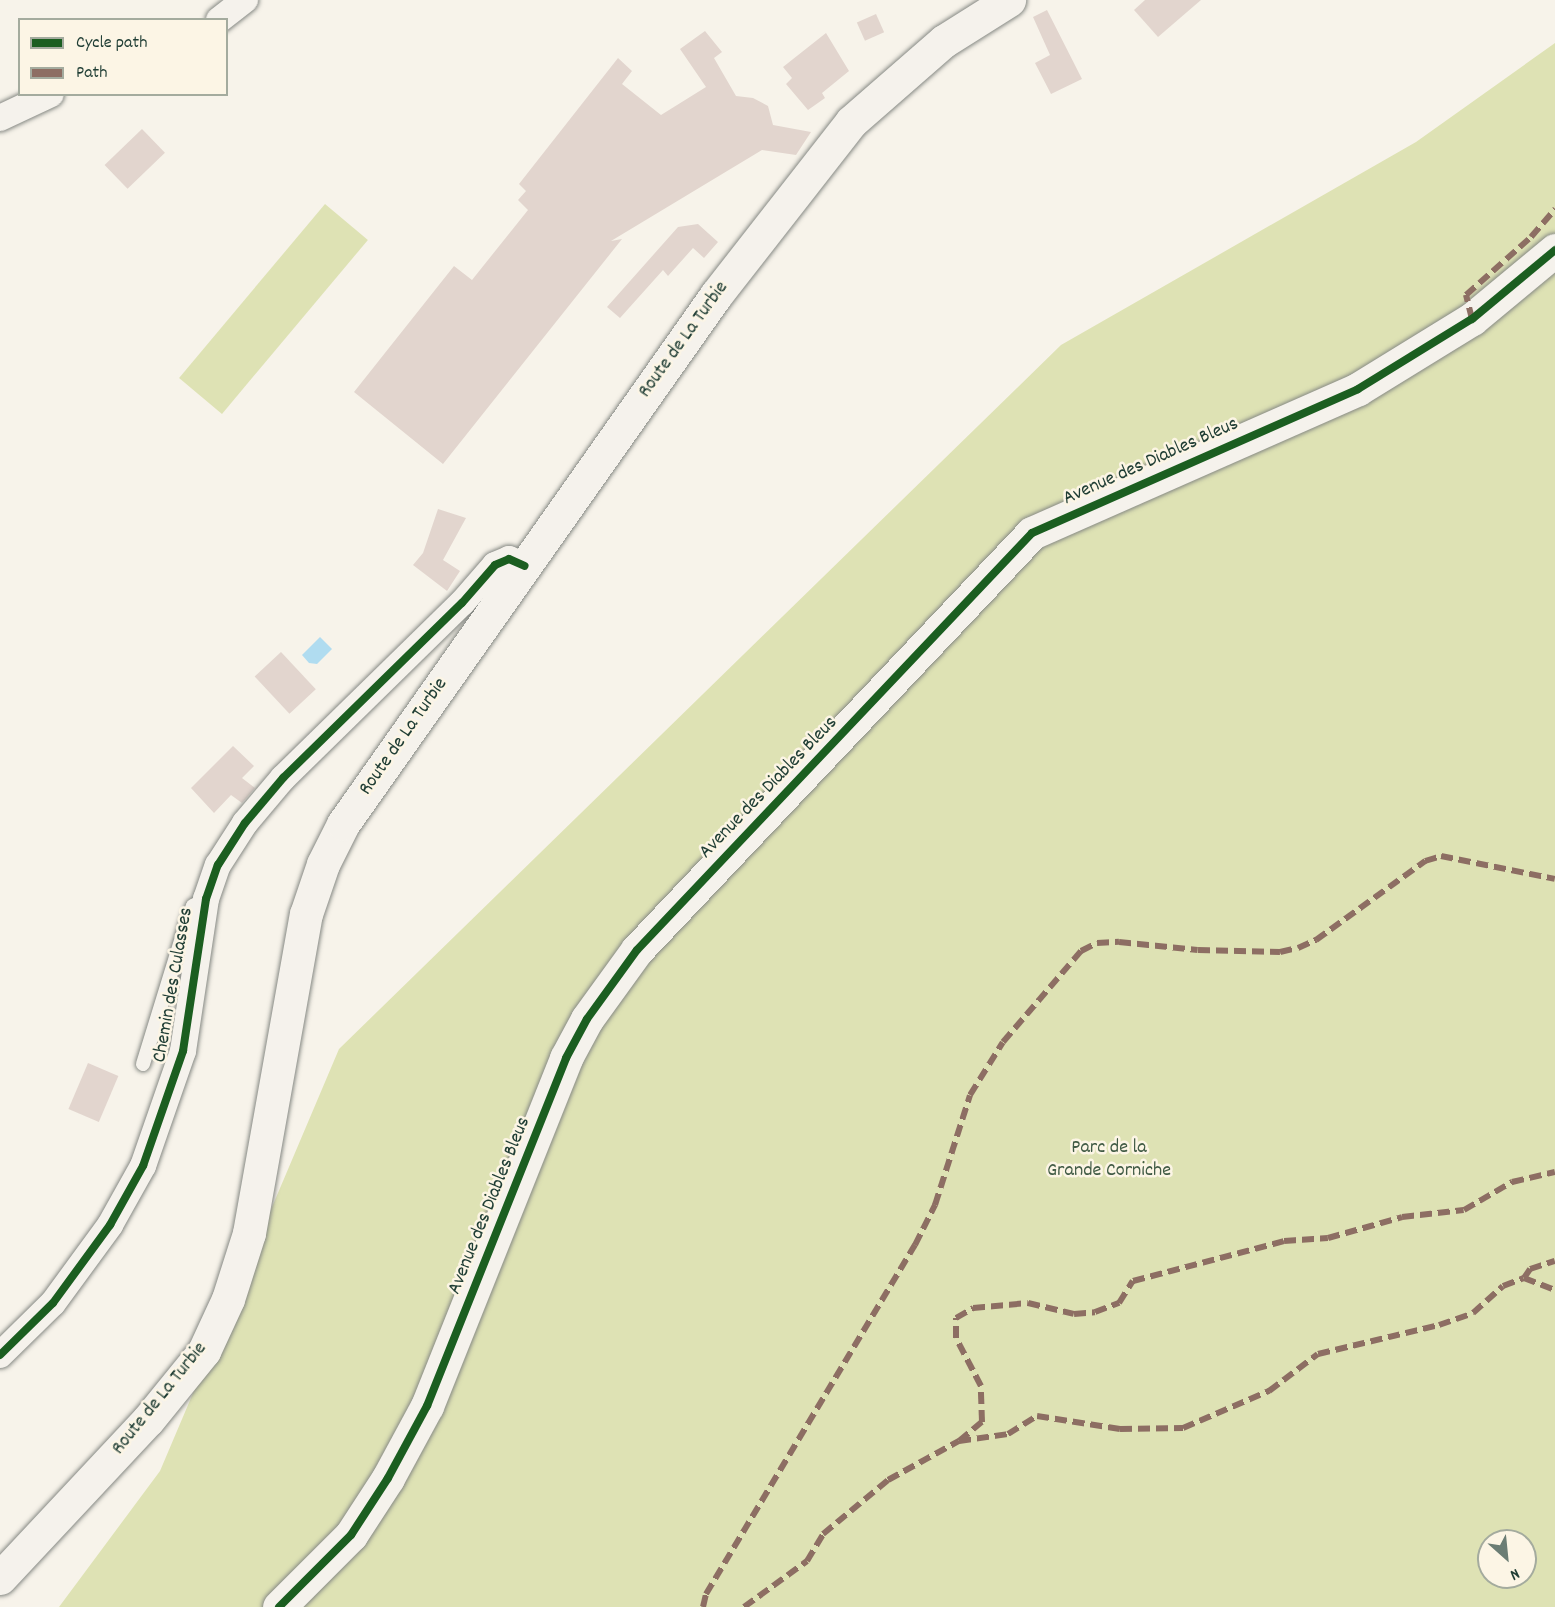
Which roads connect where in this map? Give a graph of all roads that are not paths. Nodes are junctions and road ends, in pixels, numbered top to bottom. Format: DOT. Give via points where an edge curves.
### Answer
graph roads {
  1 [pos="245,0"];
  2 [pos="1009,0"];
  3 [pos="222,18"];
  4 [pos="47,96"];
  5 [pos="0,118"];
  6 [pos="1555,250"];
  7 [pos="525,566"];
  8 [pos="206,899"];
  9 [pos="143,1064"];
  10 [pos="0,1355"];
  11 [pos="0,1578"];
  12 [pos="279,1607"];
  1 -- 3 [label="street"];
  2 -- 7 [label="main road, Route de La Turbie" via="944,41 851,122 716,295"];
  4 -- 5 [label="street"];
  6 -- 12 [label="main road, Avenue des Diables Bleus" via="1472,319 1358,389 1032,533 637,950 587,1019 566,1058 427,1406 388,1478 351,1535"];
  7 -- 8 [label="street, Chemin des Culasses" via="510,559 495,565 462,603 283,778 239,832 218,865"];
  7 -- 11 [label="main road, Route de La Turbie" via="343,824 323,864 306,914 249,1233 228,1299 204,1351 148,1420"];
  8 -- 9 [label="lane" via="193,906 186,924"];
  8 -- 10 [label="street, Chemin des Culasses" via="183,1051 143,1166 110,1225 54,1303"];
}
